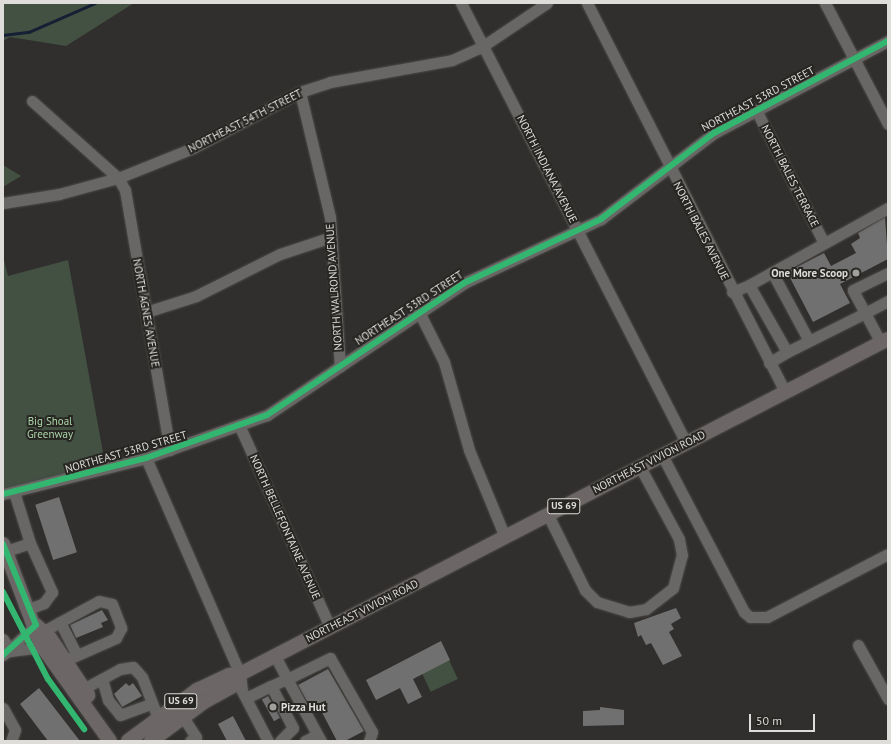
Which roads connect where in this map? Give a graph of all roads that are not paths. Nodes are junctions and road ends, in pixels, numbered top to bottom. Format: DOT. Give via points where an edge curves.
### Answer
graph roads {
  1 [pos="461,3"];
  2 [pos="547,3"];
  3 [pos="587,3"];
  4 [pos="825,3"];
  5 [pos="888,41"];
  6 [pos="483,46"];
  7 [pos="854,59"];
  8 [pos="300,92"];
  9 [pos="32,101"];
  10 [pos="756,110"];
  11 [pos="888,124"];
  12 [pos="669,168"];
  13 [pos="118,178"];
  14 [pos="4,203"];
  15 [pos="888,208"];
  16 [pos="578,229"];
  17 [pos="331,237"];
  18 [pos="824,243"];
  19 [pos="772,272"];
  20 [pos="888,273"];
  21 [pos="749,284"];
  22 [pos="732,292"];
  23 [pos="888,301"];
  24 [pos="146,312"];
  25 [pos="419,312"];
  26 [pos="865,313"];
  27 [pos="809,341"];
  28 [pos="884,341"];
  29 [pos="787,352"];
  30 [pos="769,363"];
  31 [pos="340,367"];
  32 [pos="785,392"];
  33 [pos="240,427"];
  34 [pos="686,443"];
  35 [pos="170,450"];
  36 [pos="662,455"];
  37 [pos="146,458"];
  38 [pos="640,467"];
  39 [pos="14,492"];
  40 [pos="3,494"];
  41 [pos="548,515"];
  42 [pos="505,537"];
  43 [pos="30,543"];
  44 [pos="4,549"];
  45 [pos="888,554"];
  46 [pos="29,609"];
  47 [pos="60,622"];
  48 [pos="330,628"];
  49 [pos="40,634"];
  50 [pos="3,639"];
  51 [pos="858,645"];
  52 [pos="7,653"];
  53 [pos="77,655"];
  54 [pos="275,656"];
  55 [pos="64,661"];
  56 [pos="240,674"];
  57 [pos="287,678"];
  58 [pos="102,679"];
  59 [pos="271,686"];
  60 [pos="83,689"];
  61 [pos="246,698"];
  62 [pos="888,699"];
  63 [pos="150,704"];
  64 [pos="3,708"];
  65 [pos="183,717"];
  66 [pos="158,718"];
  67 [pos="165,736"];
  68 [pos="319,738"];
  69 [pos="11,741"];
  70 [pos="110,741"];
  71 [pos="123,741"];
  72 [pos="128,741"];
  73 [pos="151,741"];
  74 [pos="190,741"];
  75 [pos="268,741"];
  76 [pos="280,741"];
  77 [pos="305,741"];
  78 [pos="369,741"];
  1 -- 6 [label="street, NORTH INDIANA AVENUE"];
  2 -- 6 [label="street, NORTHEAST 54TH STREET"];
  3 -- 12 [label="street, NORTH BALES AVENUE"];
  4 -- 7 [label="street"];
  5 -- 7 [label="street, NORTHEAST 53RD STREET"];
  6 -- 8 [label="street, NORTHEAST 54TH STREET" via="452,60 330,82"];
  6 -- 16 [label="street, NORTH INDIANA AVENUE"];
  7 -- 10 [label="street, NORTHEAST 53RD STREET"];
  7 -- 11 [label="street"];
  8 -- 13 [label="street, NORTHEAST 54TH STREET" via="193,148"];
  8 -- 17 [label="street, NORTH WALROND AVENUE" via="317,156"];
  9 -- 13 [label="street"];
  10 -- 12 [label="street, NORTHEAST 53RD STREET" via="714,132"];
  10 -- 18 [label="street, NORTH BALES TERRACE"];
  12 -- 16 [label="street, NORTHEAST 53RD STREET" via="629,200"];
  12 -- 22 [label="street, NORTH BALES AVENUE"];
  13 -- 14 [label="street, NORTHEAST 54TH STREET" via="59,194"];
  13 -- 24 [label="street, NORTH AGNES AVENUE" via="125,190"];
  15 -- 18 [label="street"];
  16 -- 25 [label="street, NORTHEAST 53RD STREET" via="464,283"];
  16 -- 34 [label="street, NORTH INDIANA AVENUE"];
  17 -- 24 [label="street" via="280,254 196,296"];
  17 -- 31 [label="street, NORTH WALROND AVENUE"];
  18 -- 19 [label="street"];
  19 -- 21 [label="street"];
  19 -- 27 [label="street"];
  20 -- 26 [label="street" via="853,290"];
  21 -- 22 [label="street"];
  21 -- 29 [label="street"];
  22 -- 30 [label="street, NORTH BALES AVENUE"];
  23 -- 26 [label="street"];
  24 -- 35 [label="street, NORTH AGNES AVENUE"];
  25 -- 31 [label="street, NORTHEAST 53RD STREET"];
  25 -- 42 [label="street" via="444,362 469,450"];
  26 -- 27 [label="street"];
  26 -- 28 [label="street"];
  27 -- 29 [label="street"];
  28 -- 32 [label="main road, NORTHEAST VIVION ROAD / US 69"];
  29 -- 30 [label="street"];
  30 -- 32 [label="street, NORTH BALES AVENUE"];
  31 -- 33 [label="street, NORTHEAST 53RD STREET" via="267,415"];
  32 -- 34 [label="main road, NORTHEAST VIVION ROAD / US 69"];
  33 -- 35 [label="street, NORTHEAST 53RD STREET"];
  33 -- 48 [label="street, NORTH BELLEFONTAINE AVENUE"];
  34 -- 36 [label="main road, NORTHEAST VIVION ROAD / US 69"];
  35 -- 37 [label="street, NORTHEAST 53RD STREET"];
  36 -- 38 [label="main road, NORTHEAST VIVION ROAD / US 69"];
  36 -- 45 [label="street" via="732,590 750,617 767,617"];
  37 -- 39 [label="street, NORTHEAST 53RD STREET"];
  37 -- 56 [label="street"];
  38 -- 41 [label="main road, NORTHEAST VIVION ROAD / US 69"];
  38 -- 41 [label="street" via="679,539 682,555 673,588 661,600 646,609 617,610 597,602 585,590"];
  39 -- 40 [label="street, NORTHEAST 53RD STREET"];
  39 -- 43 [label="street"];
  41 -- 42 [label="main road, NORTHEAST VIVION ROAD / US 69"];
  42 -- 48 [label="main road, NORTHEAST VIVION ROAD / US 69"];
  43 -- 44 [label="street"];
  43 -- 46 [label="street" via="52,595 44,603"];
  44 -- 46 [label="main road"];
  46 -- 49 [label="main road"];
  47 -- 49 [label="street"];
  47 -- 53 [label="street"];
  47 -- 53 [label="street" via="103,599 115,610 121,628 116,638"];
  48 -- 54 [label="main road, NORTHEAST VIVION ROAD / US 69"];
  49 -- 52 [label="street"];
  49 -- 52 [label="street"];
  49 -- 55 [label="main road"];
  49 -- 70 [label="main road"];
  50 -- 52 [label="street"];
  51 -- 62 [label="street"];
  53 -- 55 [label="street"];
  54 -- 56 [label="main road, NORTHEAST VIVION ROAD / US 69"];
  54 -- 57 [label="street"];
  55 -- 60 [label="main road"];
  56 -- 61 [label="street"];
  56 -- 65 [label="main road, NORTHEAST VIVION ROAD / US 69" via="235,685"];
  56 -- 66 [label="main road, NORTHEAST VIVION ROAD / US 69" via="229,674 197,690"];
  57 -- 59 [label="street"];
  57 -- 68 [label="street"];
  57 -- 78 [label="street" via="330,658 372,732"];
  58 -- 60 [label="street"];
  58 -- 63 [label="street" via="108,700 120,715"];
  58 -- 63 [label="street" via="133,666 146,686"];
  59 -- 61 [label="street"];
  59 -- 76 [label="street" via="293,728"];
  60 -- 71 [label="main road"];
  61 -- 75 [label="street"];
  63 -- 66 [label="street"];
  64 -- 69 [label="street" via="14,730"];
  65 -- 67 [label="main road, NORTHEAST VIVION ROAD / US 69"];
  65 -- 74 [label="street" via="196,737"];
  66 -- 72 [label="main road, NORTHEAST VIVION ROAD / US 69"];
  67 -- 73 [label="main road, NORTHEAST VIVION ROAD / US 69"];
  68 -- 77 [label="street"];
}
